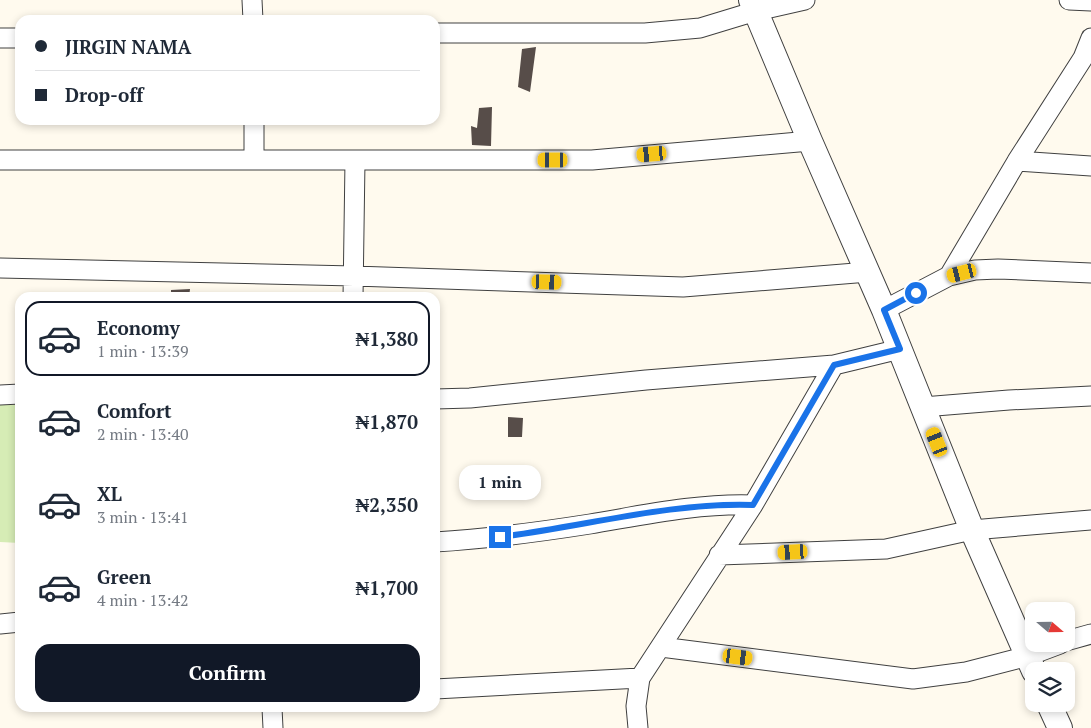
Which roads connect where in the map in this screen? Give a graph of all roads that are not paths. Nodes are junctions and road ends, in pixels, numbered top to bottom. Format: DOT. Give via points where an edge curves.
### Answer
graph roads {
  1 [pos="252,0"];
  2 [pos="805,0"];
  3 [pos="1069,0"];
  4 [pos="1091,1"];
  5 [pos="753,6"];
  6 [pos="253,15"];
  7 [pos="440,33"];
  8 [pos="0,38"];
  9 [pos="15,38"];
  10 [pos="1091,38"];
  11 [pos="254,125"];
  12 [pos="810,140"];
  13 [pos="0,160"];
  14 [pos="254,160"];
  15 [pos="355,161"];
  16 [pos="1016,161"];
  17 [pos="1091,166"];
  18 [pos="0,268"];
  19 [pos="868,272"];
  20 [pos="1091,273"];
  21 [pos="354,276"];
  22 [pos="949,276"];
  23 [pos="353,292"];
  24 [pos="884,310"];
  25 [pos="900,349"];
  26 [pos="834,365"];
  27 [pos="15,394"];
  28 [pos="0,396"];
  29 [pos="1091,396"];
  30 [pos="440,399"];
  31 [pos="923,407"];
  32 [pos="753,505"];
  33 [pos="1091,520"];
  34 [pos="972,530"];
  35 [pos="440,542"];
  36 [pos="719,556"];
  37 [pos="15,622"];
  38 [pos="0,624"];
  39 [pos="1091,634"];
  40 [pos="1075,638"];
  41 [pos="661,647"];
  42 [pos="1048,652"];
  43 [pos="1030,662"];
  44 [pos="1034,662"];
  45 [pos="1025,665"];
  46 [pos="640,678"];
  47 [pos="440,689"];
  48 [pos="272,712"];
  49 [pos="1053,712"];
  50 [pos="273,728"];
  51 [pos="638,728"];
  52 [pos="1060,728"];
  1 -- 6 [label="street"];
  2 -- 5 [label="street"];
  3 -- 4 [label="street"];
  5 -- 7 [label="street" via="700,28 645,33"];
  5 -- 12 [label="street"];
  8 -- 9 [label="street"];
  10 -- 16 [label="street" via="1083,58"];
  11 -- 14 [label="street"];
  12 -- 15 [label="street" via="592,160"];
  12 -- 19 [label="street"];
  13 -- 14 [label="street"];
  14 -- 15 [label="street"];
  15 -- 21 [label="street"];
  16 -- 17 [label="street"];
  16 -- 22 [label="street"];
  18 -- 21 [label="street"];
  19 -- 21 [label="street" via="683,287"];
  19 -- 24 [label="street"];
  20 -- 22 [label="street" via="990,269"];
  21 -- 23 [label="street"];
  22 -- 24 [label="street"];
  24 -- 25 [label="street"];
  25 -- 26 [label="street"];
  25 -- 31 [label="street"];
  26 -- 30 [label="street"];
  26 -- 32 [label="street"];
  27 -- 28 [label="street"];
  29 -- 31 [label="street"];
  31 -- 34 [label="street"];
  32 -- 35 [label="street" via="727,504 539,532"];
  32 -- 36 [label="street"];
  33 -- 34 [label="street"];
  34 -- 36 [label="street" via="886,549"];
  34 -- 43 [label="street"];
  36 -- 41 [label="street"];
  37 -- 38 [label="street"];
  39 -- 40 [label="street"];
  41 -- 45 [label="street" via="913,679"];
  41 -- 46 [label="street"];
  42 -- 44 [label="street"];
  46 -- 47 [label="street"];
  46 -- 51 [label="street" via="636,706"];
  48 -- 50 [label="street"];
  49 -- 52 [label="street"];
}
